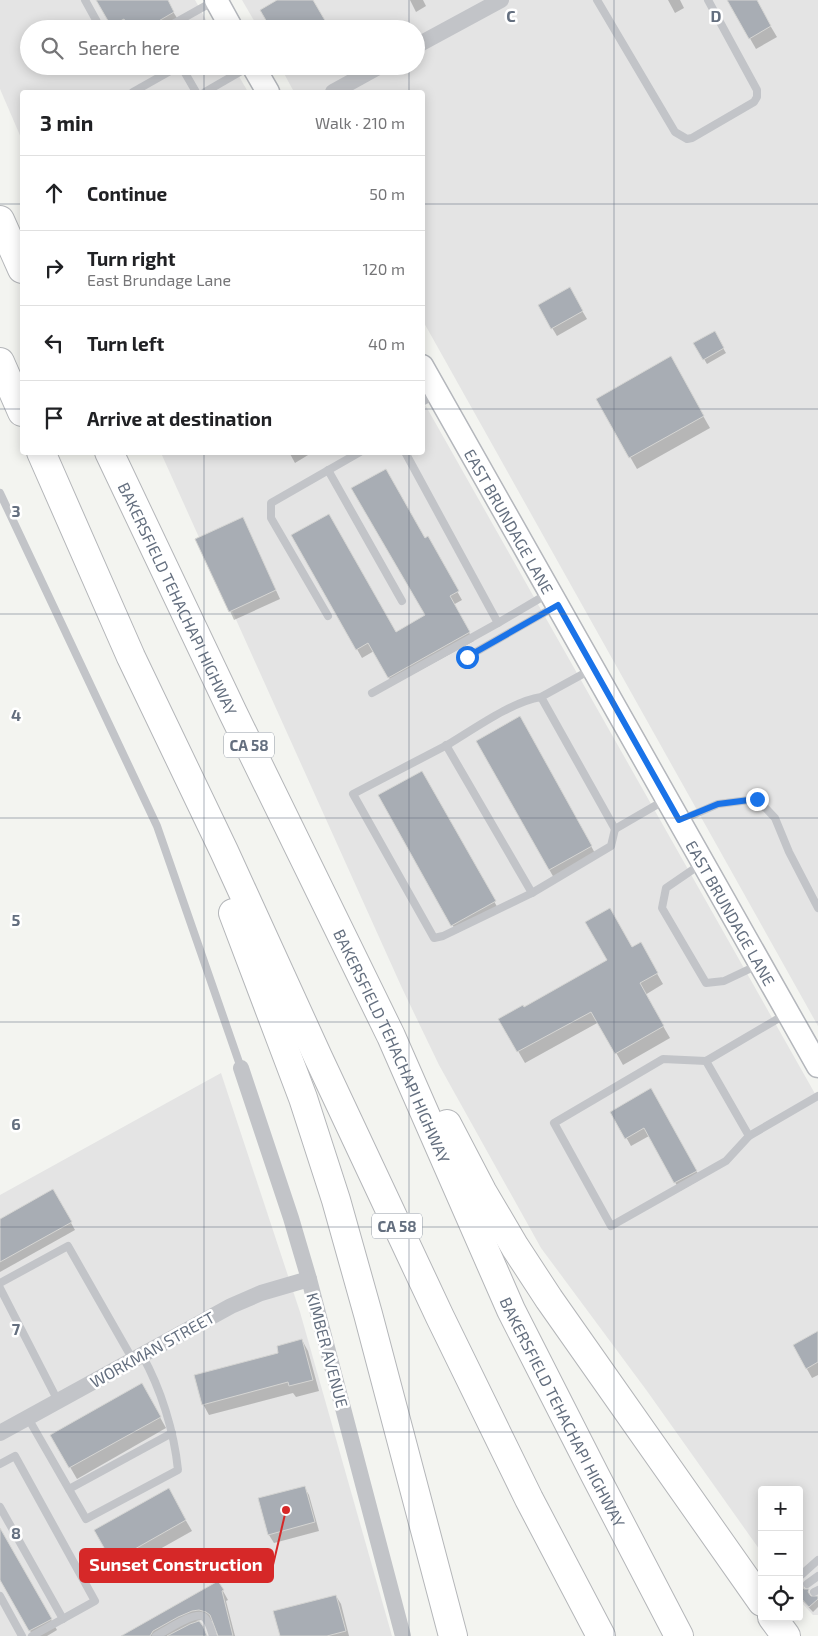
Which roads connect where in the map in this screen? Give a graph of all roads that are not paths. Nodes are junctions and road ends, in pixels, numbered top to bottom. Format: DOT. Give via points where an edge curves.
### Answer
graph roads {
  1 [pos="85,0"];
  2 [pos="216,0"];
  3 [pos="500,0"];
  4 [pos="597,0"];
  5 [pos="708,0"];
  6 [pos="96,20"];
  7 [pos="180,20"];
  8 [pos="227,20"];
  9 [pos="425,41"];
  10 [pos="164,75"];
  11 [pos="186,75"];
  12 [pos="236,75"];
  13 [pos="258,75"];
  14 [pos="364,75"];
  15 [pos="137,90"];
  16 [pos="195,90"];
  17 [pos="209,90"];
  18 [pos="267,90"];
  19 [pos="337,90"];
  20 [pos="0,220"];
  21 [pos="20,265"];
  22 [pos="0,362"];
  23 [pos="425,378"];
  24 [pos="430,397"];
  25 [pos="20,407"];
  26 [pos="41,455"];
  27 [pos="110,455"];
  28 [pos="355,455"];
  29 [pos="407,455"];
  30 [pos="328,470"];
  31 [pos="0,493"];
  32 [pos="554,599"];
  33 [pos="402,601"];
  34 [pos="328,616"];
  35 [pos="498,623"];
  36 [pos="467,657"];
  37 [pos="593,668"];
  38 [pos="372,693"];
  39 [pos="541,698"];
  40 [pos="446,745"];
  41 [pos="667,799"];
  42 [pos="204,810"];
  43 [pos="679,820"];
  44 [pos="615,830"];
  45 [pos="703,863"];
  46 [pos="532,893"];
  47 [pos="818,908"];
  48 [pos="760,964"];
  49 [pos="788,1013"];
  50 [pos="391,1036"];
  51 [pos="706,1061"];
  52 [pos="818,1066"];
  53 [pos="241,1068"];
  54 [pos="818,1096"];
  55 [pos="749,1136"];
  56 [pos="309,1279"];
  57 [pos="0,1284"];
  58 [pos="0,1288"];
  59 [pos="137,1357"];
  60 [pos="58,1401"];
  61 [pos="28,1418"];
  62 [pos="0,1433"];
  63 [pos="172,1433"];
  64 [pos="0,1464"];
  65 [pos="69,1489"];
  66 [pos="0,1506"];
  67 [pos="818,1555"];
  68 [pos="818,1560"];
  69 [pos="803,1573"];
  70 [pos="818,1576"];
  71 [pos="808,1584"];
  72 [pos="0,1596"];
  73 [pos="758,1596"];
  74 [pos="63,1619"];
  75 [pos="775,1621"];
  76 [pos="22,1636"];
  77 [pos="32,1636"];
  78 [pos="156,1636"];
  79 [pos="212,1636"];
  80 [pos="403,1636"];
  81 [pos="453,1636"];
  82 [pos="601,1636"];
  83 [pos="679,1636"];
  84 [pos="786,1636"];
  1 -- 6 [label="lane"];
  2 -- 7 [label="lane"];
  2 -- 8 [label="main road"];
  3 -- 9 [label="street"];
  4 -- 5 [label="lane" via="676,132 687,139 754,102 757,97 757,90"];
  10 -- 15 [label="lane"];
  11 -- 16 [label="lane"];
  12 -- 17 [label="lane"];
  13 -- 18 [label="main road"];
  14 -- 19 [label="street"];
  20 -- 21 [label="highway"];
  22 -- 25 [label="highway"];
  23 -- 24 [label="main road, EAST BRUNDAGE LANE"];
  24 -- 32 [label="main road, EAST BRUNDAGE LANE"];
  26 -- 42 [label="highway, CA 58" via="131,657"];
  27 -- 50 [label="highway, BAKERSFIELD TEHACHAPI HIGHWAY / CA 58"];
  28 -- 30 [label="lane"];
  29 -- 35 [label="lane"];
  30 -- 33 [label="lane"];
  30 -- 34 [label="lane" via="271,503 271,518"];
  31 -- 53 [label="lane" via="157,826"];
  32 -- 35 [label="lane"];
  32 -- 36 [label="lane"];
  32 -- 37 [label="main road, EAST BRUNDAGE LANE"];
  35 -- 38 [label="lane"];
  37 -- 39 [label="lane"];
  37 -- 41 [label="main road, EAST BRUNDAGE LANE"];
  39 -- 40 [label="lane" via="511,708"];
  39 -- 44 [label="lane"];
  40 -- 46 [label="lane"];
  40 -- 46 [label="lane" via="353,794 434,938"];
  41 -- 43 [label="main road, EAST BRUNDAGE LANE"];
  41 -- 44 [label="lane"];
  42 -- 81 [label="highway" via="218,870 303,1098 338,1209"];
  42 -- 82 [label="highway, CA 58" via="440,1317 529,1499"];
  43 -- 45 [label="main road, EAST BRUNDAGE LANE"];
  43 -- 47 [label="lane" via="718,804 757,799 775,818"];
  44 -- 46 [label="lane" via="611,846"];
  45 -- 48 [label="main road, EAST BRUNDAGE LANE"];
  45 -- 48 [label="lane" via="666,888 662,908 706,983 724,981"];
  48 -- 49 [label="main road, EAST BRUNDAGE LANE"];
  49 -- 51 [label="lane"];
  49 -- 52 [label="main road, EAST BRUNDAGE LANE"];
  50 -- 73 [label="highway" via="427,1087 487,1199 544,1292"];
  50 -- 83 [label="highway, BAKERSFIELD TEHACHAPI HIGHWAY / CA 58" via="511,1310"];
  51 -- 55 [label="lane"];
  51 -- 55 [label="lane" via="663,1059 554,1123 610,1226 726,1161"];
  53 -- 56 [label="street, KIMBER AVENUE"];
  54 -- 55 [label="lane"];
  56 -- 59 [label="street, WORKMAN STREET" via="231,1306"];
  56 -- 80 [label="street, KIMBER AVENUE"];
  57 -- 59 [label="lane" via="68,1246"];
  58 -- 60 [label="lane"];
  59 -- 60 [label="street, WORKMAN STREET"];
  59 -- 63 [label="lane" via="152,1375"];
  60 -- 61 [label="street, WORKMAN STREET"];
  61 -- 62 [label="street, WORKMAN STREET"];
  61 -- 65 [label="lane"];
  63 -- 65 [label="lane"];
  63 -- 65 [label="lane" via="178,1470 86,1519"];
  64 -- 74 [label="lane" via="14,1456 95,1601"];
  66 -- 74 [label="lane"];
  67 -- 68 [label="lane"];
  68 -- 69 [label="lane"];
  70 -- 71 [label="lane"];
  72 -- 76 [label="lane"];
  74 -- 77 [label="lane"];
  75 -- 84 [label="highway"];
  78 -- 79 [label="lane" via="199,1615 205,1618"];
}
